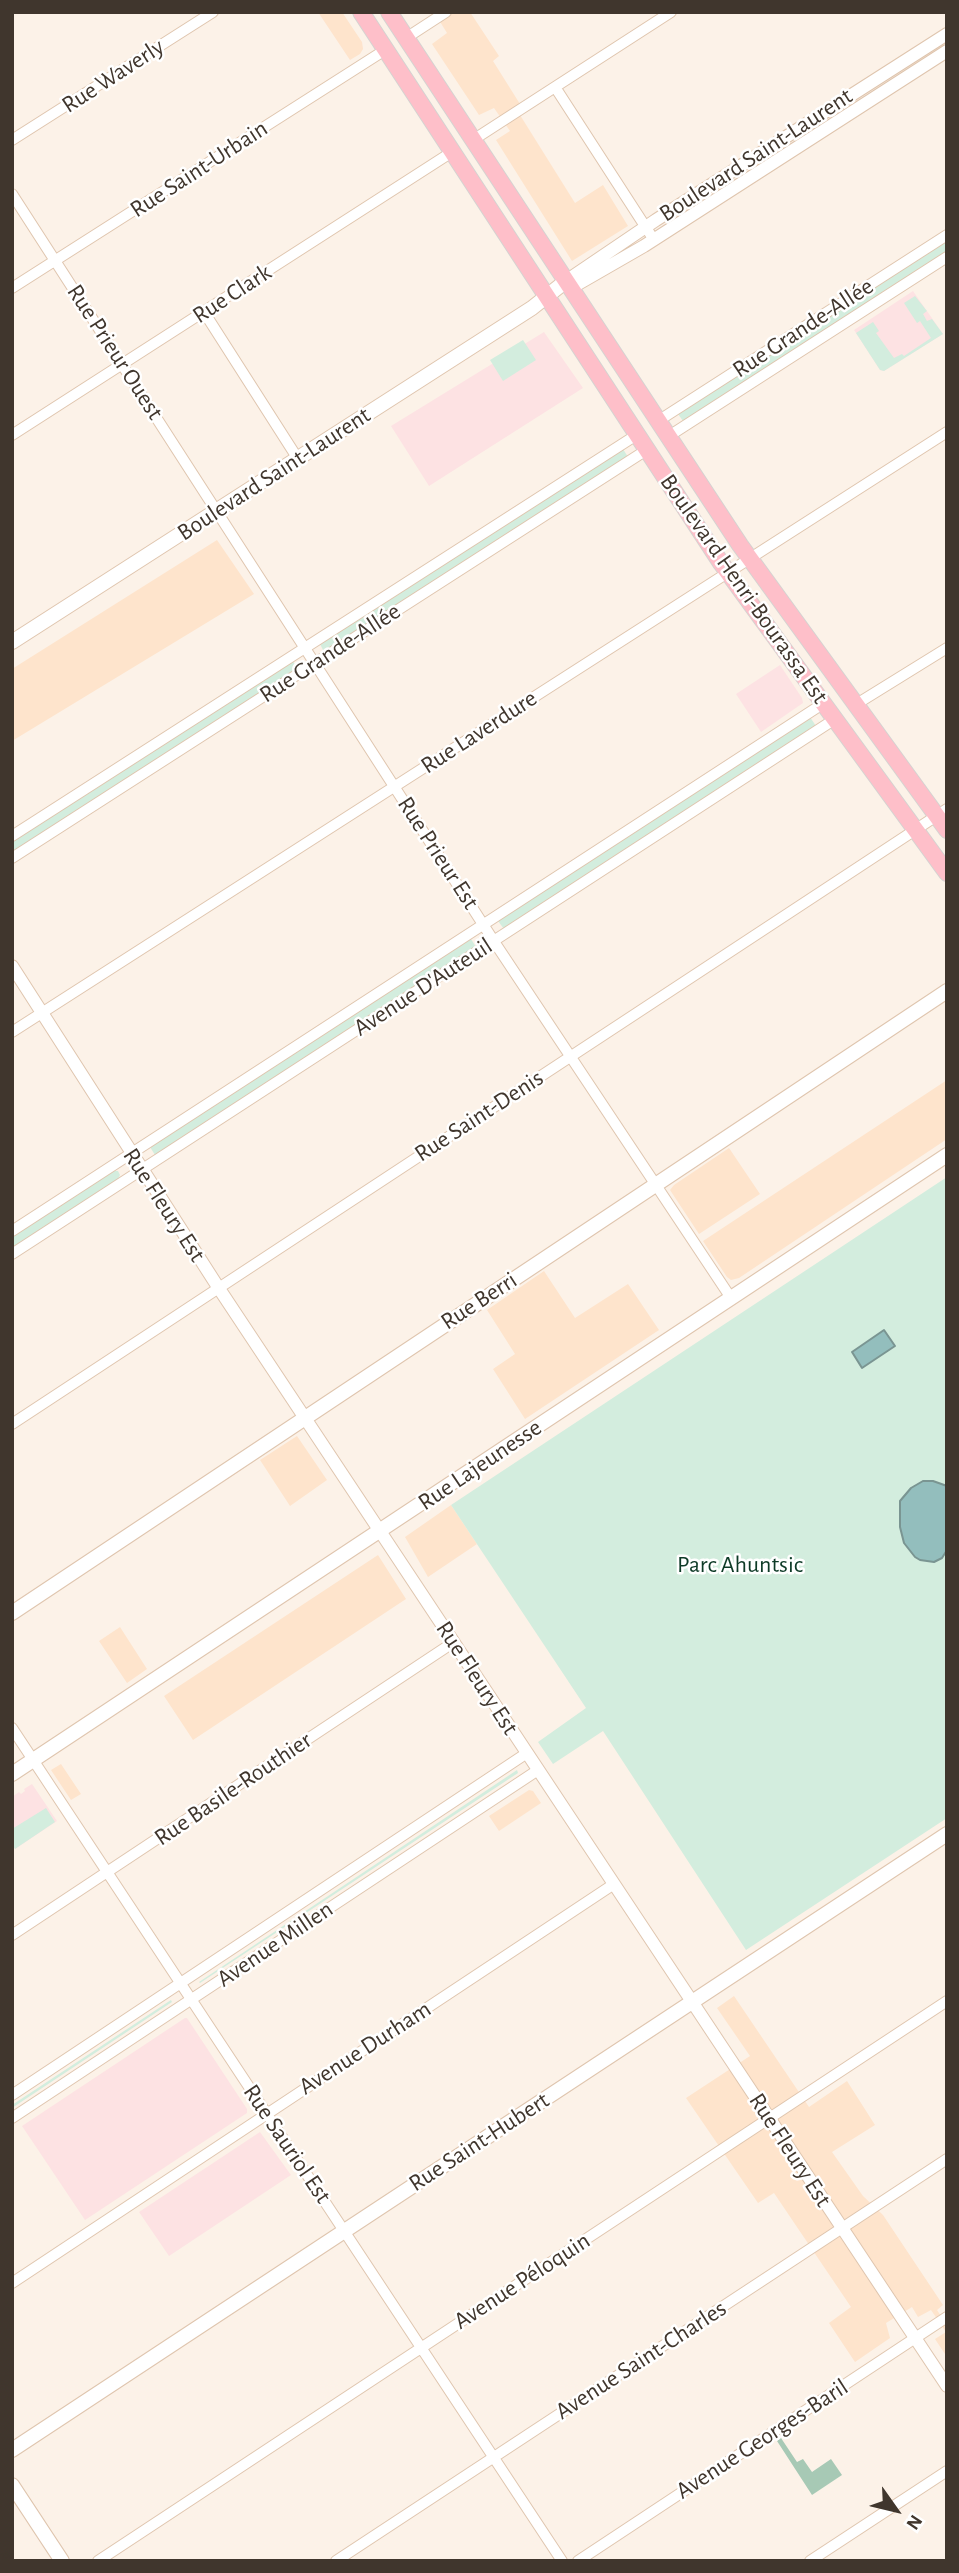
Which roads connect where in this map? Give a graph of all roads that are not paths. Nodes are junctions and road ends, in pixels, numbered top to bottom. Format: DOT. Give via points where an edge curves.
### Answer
graph roads {
  1 [pos="213,12"];
  2 [pos="361,12"];
  3 [pos="389,12"];
  4 [pos="446,12"];
  5 [pos="671,12"];
  6 [pos="947,34"];
  7 [pos="406,38"];
  8 [pos="385,50"];
  9 [pos="947,51"];
  10 [pos="555,87"];
  11 [pos="12,140"];
  12 [pos="473,140"];
  13 [pos="452,152"];
  14 [pos="12,194"];
  15 [pos="645,227"];
  16 [pos="947,235"];
  17 [pos="654,240"];
  18 [pos="947,257"];
  19 [pos="56,260"];
  20 [pos="568,285"];
  21 [pos="12,288"];
  22 [pos="543,301"];
  23 [pos="204,312"];
  24 [pos="123,365"];
  25 [pos="658,421"];
  26 [pos="947,432"];
  27 [pos="638,434"];
  28 [pos="12,435"];
  29 [pos="669,436"];
  30 [pos="648,449"];
  31 [pos="298,459"];
  32 [pos="217,511"];
  33 [pos="749,559"];
  34 [pos="728,573"];
  35 [pos="12,642"];
  36 [pos="305,648"];
  37 [pos="947,648"];
  38 [pos="315,663"];
  39 [pos="824,704"];
  40 [pos="855,705"];
  41 [pos="835,719"];
  42 [pos="395,786"];
  43 [pos="942,812"];
  44 [pos="915,830"];
  45 [pos="947,830"];
  46 [pos="12,836"];
  47 [pos="12,858"];
  48 [pos="947,873"];
  49 [pos="484,924"];
  50 [pos="494,941"];
  51 [pos="12,966"];
  52 [pos="947,991"];
  53 [pos="42,1013"];
  54 [pos="12,1032"];
  55 [pos="570,1056"];
  56 [pos="131,1154"];
  57 [pos="947,1155"];
  58 [pos="142,1170"];
  59 [pos="655,1185"];
  60 [pos="12,1231"];
  61 [pos="12,1254"];
  62 [pos="218,1287"];
  63 [pos="731,1298"];
  64 [pos="305,1418"];
  65 [pos="12,1424"];
  66 [pos="380,1531"];
  67 [pos="12,1613"];
  68 [pos="454,1642"];
  69 [pos="12,1728"];
  70 [pos="527,1753"];
  71 [pos="33,1760"];
  72 [pos="538,1770"];
  73 [pos="12,1774"];
  74 [pos="947,1834"];
  75 [pos="108,1873"];
  76 [pos="614,1884"];
  77 [pos="12,1935"];
  78 [pos="180,1983"];
  79 [pos="191,1999"];
  80 [pos="947,2001"];
  81 [pos="693,2002"];
  82 [pos="12,2095"];
  83 [pos="266,2113"];
  84 [pos="12,2118"];
  85 [pos="769,2119"];
  86 [pos="947,2159"];
  87 [pos="842,2228"];
  88 [pos="345,2230"];
  89 [pos="12,2283"];
  90 [pos="947,2317"];
  91 [pos="915,2338"];
  92 [pos="421,2347"];
  93 [pos="947,2386"];
  94 [pos="12,2450"];
  95 [pos="493,2457"];
  96 [pos="947,2471"];
  97 [pos="12,2485"];
  98 [pos="62,2561"];
  99 [pos="98,2561"];
  100 [pos="336,2561"];
  101 [pos="562,2561"];
  102 [pos="578,2561"];
  103 [pos="810,2561"];
  1 -- 11 [label="street, Rue Waverly"];
  2 -- 8 [label="main road, Boulevard Henri-Bourassa Est"];
  3 -- 7 [label="main road, Boulevard Henri-Bourassa Est"];
  4 -- 7 [label="street"];
  5 -- 10 [label="street"];
  6 -- 15 [label="street, Boulevard Saint-Laurent"];
  7 -- 12 [label="main road, Boulevard Henri-Bourassa Est"];
  8 -- 13 [label="main road, Boulevard Henri-Bourassa Est"];
  8 -- 19 [label="street, Rue Saint-Urbain"];
  9 -- 17 [label="street, Boulevard Saint-Laurent"];
  10 -- 12 [label="street"];
  10 -- 15 [label="street"];
  12 -- 20 [label="main road, Boulevard Henri-Bourassa Est"];
  13 -- 22 [label="main road, Boulevard Henri-Bourassa Est"];
  13 -- 23 [label="street, Rue Clark"];
  14 -- 19 [label="street, Rue Prieur Ouest"];
  15 -- 17 [label="street"];
  15 -- 20 [label="street, Boulevard Saint-Laurent"];
  16 -- 25 [label="street, Rue Grande-Allée"];
  17 -- 20 [label="street, Boulevard Saint-Laurent"];
  18 -- 29 [label="street, Rue Grande-Allée"];
  19 -- 21 [label="street, Rue Saint-Urbain"];
  19 -- 24 [label="street, Rue Prieur Ouest"];
  20 -- 22 [label="main road, Boulevard Saint-Laurent"];
  20 -- 25 [label="main road, Boulevard Henri-Bourassa Est"];
  22 -- 27 [label="main road, Boulevard Henri-Bourassa Est"];
  22 -- 31 [label="main road, Boulevard Saint-Laurent"];
  23 -- 24 [label="street, Rue Clark"];
  23 -- 31 [label="street"];
  24 -- 28 [label="street, Rue Clark"];
  24 -- 32 [label="street, Rue Prieur Ouest"];
  25 -- 29 [label="main road, Boulevard Henri-Bourassa Est"];
  26 -- 33 [label="street, Rue Laverdure"];
  27 -- 30 [label="main road, Boulevard Henri-Bourassa Est"];
  27 -- 36 [label="street, Rue Grande-Allée"];
  29 -- 33 [label="main road, Boulevard Henri-Bourassa Est"];
  30 -- 34 [label="main road, Boulevard Henri-Bourassa Est"];
  30 -- 38 [label="street, Rue Grande-Allée"];
  31 -- 32 [label="main road, Boulevard Saint-Laurent"];
  32 -- 35 [label="main road, Boulevard Saint-Laurent"];
  32 -- 36 [label="street, Rue Prieur Est"];
  33 -- 34 [label="street, Rue Laverdure"];
  33 -- 40 [label="main road, Boulevard Henri-Bourassa Est"];
  34 -- 39 [label="main road, Boulevard Henri-Bourassa Est"];
  34 -- 42 [label="street, Rue Laverdure"];
  36 -- 38 [label="street, Rue Prieur Est"];
  36 -- 46 [label="street, Rue Grande-Allée"];
  37 -- 40 [label="street"];
  38 -- 42 [label="street, Rue Prieur Est"];
  38 -- 47 [label="street, Rue Grande-Allée"];
  39 -- 41 [label="main road, Boulevard Henri-Bourassa Est"];
  39 -- 49 [label="street, Avenue D'Auteuil"];
  40 -- 43 [label="main road, Boulevard Henri-Bourassa Est"];
  41 -- 44 [label="main road, Boulevard Henri-Bourassa Est"];
  41 -- 50 [label="street, Avenue D'Auteuil"];
  42 -- 49 [label="street, Rue Prieur Est"];
  42 -- 53 [label="street, Rue Laverdure"];
  43 -- 44 [label="street, Rue Saint-Denis"];
  43 -- 45 [label="main road, Boulevard Henri-Bourassa Est"];
  44 -- 48 [label="main road, Boulevard Henri-Bourassa Est"];
  44 -- 55 [label="street, Rue Saint-Denis"];
  49 -- 50 [label="street, Rue Prieur Est"];
  49 -- 56 [label="street, Avenue D'Auteuil"];
  50 -- 55 [label="street, Rue Prieur Est"];
  50 -- 58 [label="street, Avenue D'Auteuil"];
  51 -- 53 [label="street, Rue Fleury Est"];
  52 -- 59 [label="main road, Rue Berri"];
  53 -- 54 [label="street, Rue Laverdure"];
  53 -- 56 [label="street, Rue Fleury Est"];
  55 -- 59 [label="street, Rue Prieur Est"];
  55 -- 62 [label="street, Rue Saint-Denis"];
  56 -- 58 [label="street, Rue Fleury Est"];
  56 -- 60 [label="street, Avenue D'Auteuil"];
  57 -- 63 [label="main road, Rue Lajeunesse"];
  58 -- 61 [label="street, Avenue D'Auteuil"];
  58 -- 62 [label="street, Rue Fleury Est"];
  59 -- 63 [label="street, Rue Prieur Est"];
  59 -- 64 [label="main road, Rue Berri"];
  62 -- 64 [label="street, Rue Fleury Est"];
  62 -- 65 [label="street, Rue Saint-Denis"];
  63 -- 66 [label="main road, Rue Lajeunesse"];
  64 -- 66 [label="street, Rue Fleury Est"];
  64 -- 67 [label="main road, Rue Berri"];
  66 -- 68 [label="street, Rue Fleury Est"];
  66 -- 71 [label="main road, Rue Lajeunesse"];
  68 -- 70 [label="street, Rue Fleury Est"];
  68 -- 75 [label="street, Rue Basile-Routhier"];
  69 -- 71 [label="street, Rue Sauriol Est"];
  70 -- 72 [label="street, Rue Fleury Est"];
  70 -- 78 [label="street, Avenue Millen"];
  71 -- 73 [label="main road, Rue Lajeunesse"];
  71 -- 75 [label="street, Rue Sauriol Est"];
  72 -- 76 [label="street, Rue Fleury Est"];
  72 -- 79 [label="street, Avenue Millen"];
  74 -- 81 [label="main road, Rue Saint-Hubert"];
  75 -- 77 [label="street, Rue Basile-Routhier"];
  75 -- 78 [label="street, Rue Sauriol Est"];
  76 -- 81 [label="street, Rue Fleury Est"];
  76 -- 83 [label="street, Avenue Durham"];
  78 -- 79 [label="street, Rue Sauriol Est"];
  78 -- 82 [label="street, Avenue Millen"];
  79 -- 83 [label="street, Rue Sauriol Est"];
  79 -- 84 [label="street, Avenue Millen"];
  80 -- 85 [label="street, Avenue Péloquin"];
  81 -- 85 [label="street, Rue Fleury Est"];
  81 -- 88 [label="main road, Rue Saint-Hubert"];
  83 -- 88 [label="street, Rue Sauriol Est"];
  83 -- 89 [label="street, Avenue Durham"];
  85 -- 87 [label="street, Rue Fleury Est"];
  85 -- 92 [label="street, Avenue Péloquin"];
  86 -- 87 [label="street, Avenue Saint-Charles"];
  87 -- 91 [label="street, Rue Fleury Est"];
  87 -- 95 [label="street, Avenue Saint-Charles"];
  88 -- 92 [label="street, Rue Sauriol Est"];
  88 -- 94 [label="main road, Rue Saint-Hubert"];
  90 -- 91 [label="street, Avenue Georges-Baril"];
  91 -- 93 [label="street, Rue Fleury Est"];
  91 -- 102 [label="street, Avenue Georges-Baril"];
  92 -- 95 [label="street, Rue Sauriol Est"];
  92 -- 99 [label="street, Avenue Péloquin"];
  95 -- 100 [label="street, Avenue Saint-Charles"];
  95 -- 101 [label="street, Rue Sauriol Est"];
  96 -- 103 [label="street"];
  97 -- 98 [label="main road"];
}
